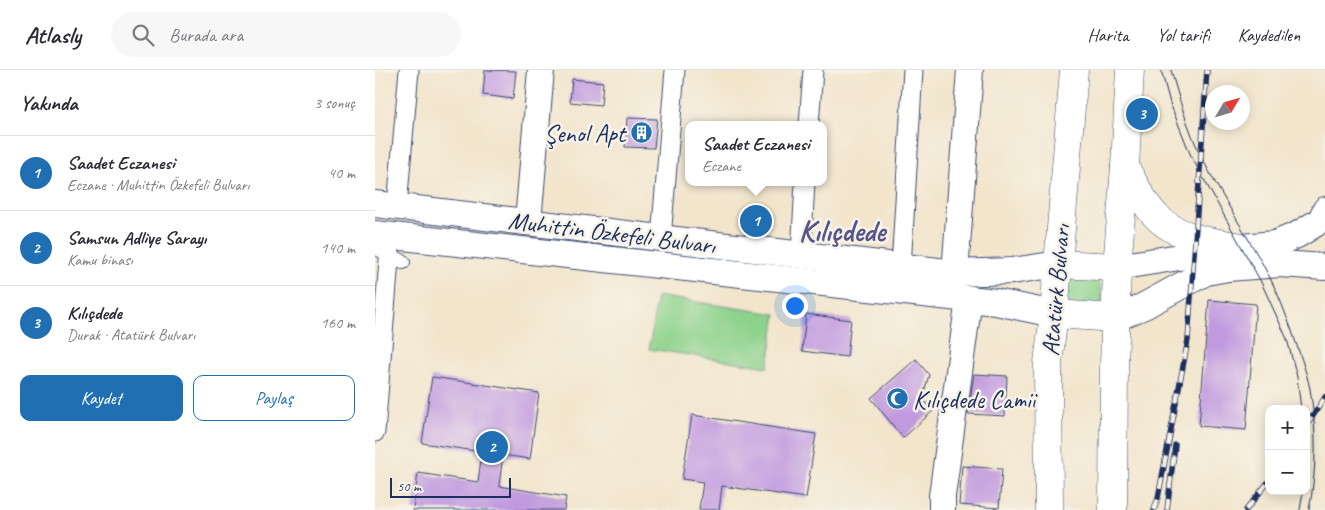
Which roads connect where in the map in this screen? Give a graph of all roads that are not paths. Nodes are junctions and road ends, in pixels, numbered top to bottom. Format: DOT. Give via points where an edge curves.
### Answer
graph roads {
  1 [pos="409,70"];
  2 [pos="541,70"];
  3 [pos="675,70"];
  4 [pos="813,70"];
  5 [pos="913,70"];
  6 [pos="970,70"];
  7 [pos="1074,70"];
  8 [pos="1130,70"];
  9 [pos="809,121"];
  10 [pos="1125,167"];
  11 [pos="805,186"];
  12 [pos="386,205"];
  13 [pos="1322,215"];
  14 [pos="528,222"];
  15 [pos="464,229"];
  16 [pos="661,238"];
  17 [pos="572,241"];
  18 [pos="387,247"];
  19 [pos="1242,247"];
  20 [pos="801,255"];
  21 [pos="1325,263"];
  22 [pos="1058,264"];
  23 [pos="1117,266"];
  24 [pos="901,267"];
  25 [pos="1325,267"];
  26 [pos="955,273"];
  27 [pos="969,299"];
  28 [pos="1054,314"];
  29 [pos="1116,318"];
  30 [pos="375,432"];
  31 [pos="941,510"];
  32 [pos="1049,510"];
  33 [pos="1113,510"];
  1 -- 12 [label="street"];
  2 -- 14 [label="main road"];
  3 -- 16 [label="street"];
  4 -- 9 [label="street"];
  5 -- 24 [label="street"];
  6 -- 26 [label="main road"];
  7 -- 22 [label="main road, Atatürk Bulvarı"];
  8 -- 10 [label="main road"];
  10 -- 19 [label="main road" via="1156,216 1175,231 1208,242"];
  10 -- 23 [label="main road"];
  11 -- 20 [label="street"];
  12 -- 15 [label="main road, Muhittin Özkefeli Bulvarı"];
  13 -- 19 [label="main road" via="1297,236 1275,244"];
  13 -- 21 [label="main road" via="1312,233 1312,242 1314,251"];
  14 -- 15 [label="main road, Muhittin Özkefeli Bulvarı"];
  14 -- 17 [label="main road, Muhittin Özkefeli Bulvarı"];
  15 -- 17 [label="main road, Muhittin Özkefeli Bulvarı"];
  15 -- 18 [label="main road, Muhittin Özkefeli Bulvarı"];
  16 -- 17 [label="main road, Muhittin Özkefeli Bulvarı"];
  16 -- 20 [label="main road, Muhittin Özkefeli Bulvarı"];
  17 -- 27 [label="main road, Muhittin Özkefeli Bulvarı"];
  18 -- 30 [label="street"];
  19 -- 23 [label="main road"];
  20 -- 24 [label="main road, Muhittin Özkefeli Bulvarı"];
  22 -- 23 [label="main road"];
  22 -- 26 [label="main road, Muhittin Özkefeli Bulvarı" via="1012,271"];
  22 -- 28 [label="main road, Atatürk Bulvarı"];
  23 -- 29 [label="main road"];
  24 -- 26 [label="main road, Muhittin Özkefeli Bulvarı"];
  25 -- 29 [label="main road" via="1280,264 1206,272"];
  27 -- 28 [label="main road, Muhittin Özkefeli Bulvarı"];
  27 -- 31 [label="main road"];
  28 -- 29 [label="main road"];
  28 -- 32 [label="main road, Atatürk Bulvarı" via="1048,363"];
  29 -- 33 [label="main road"];
}
